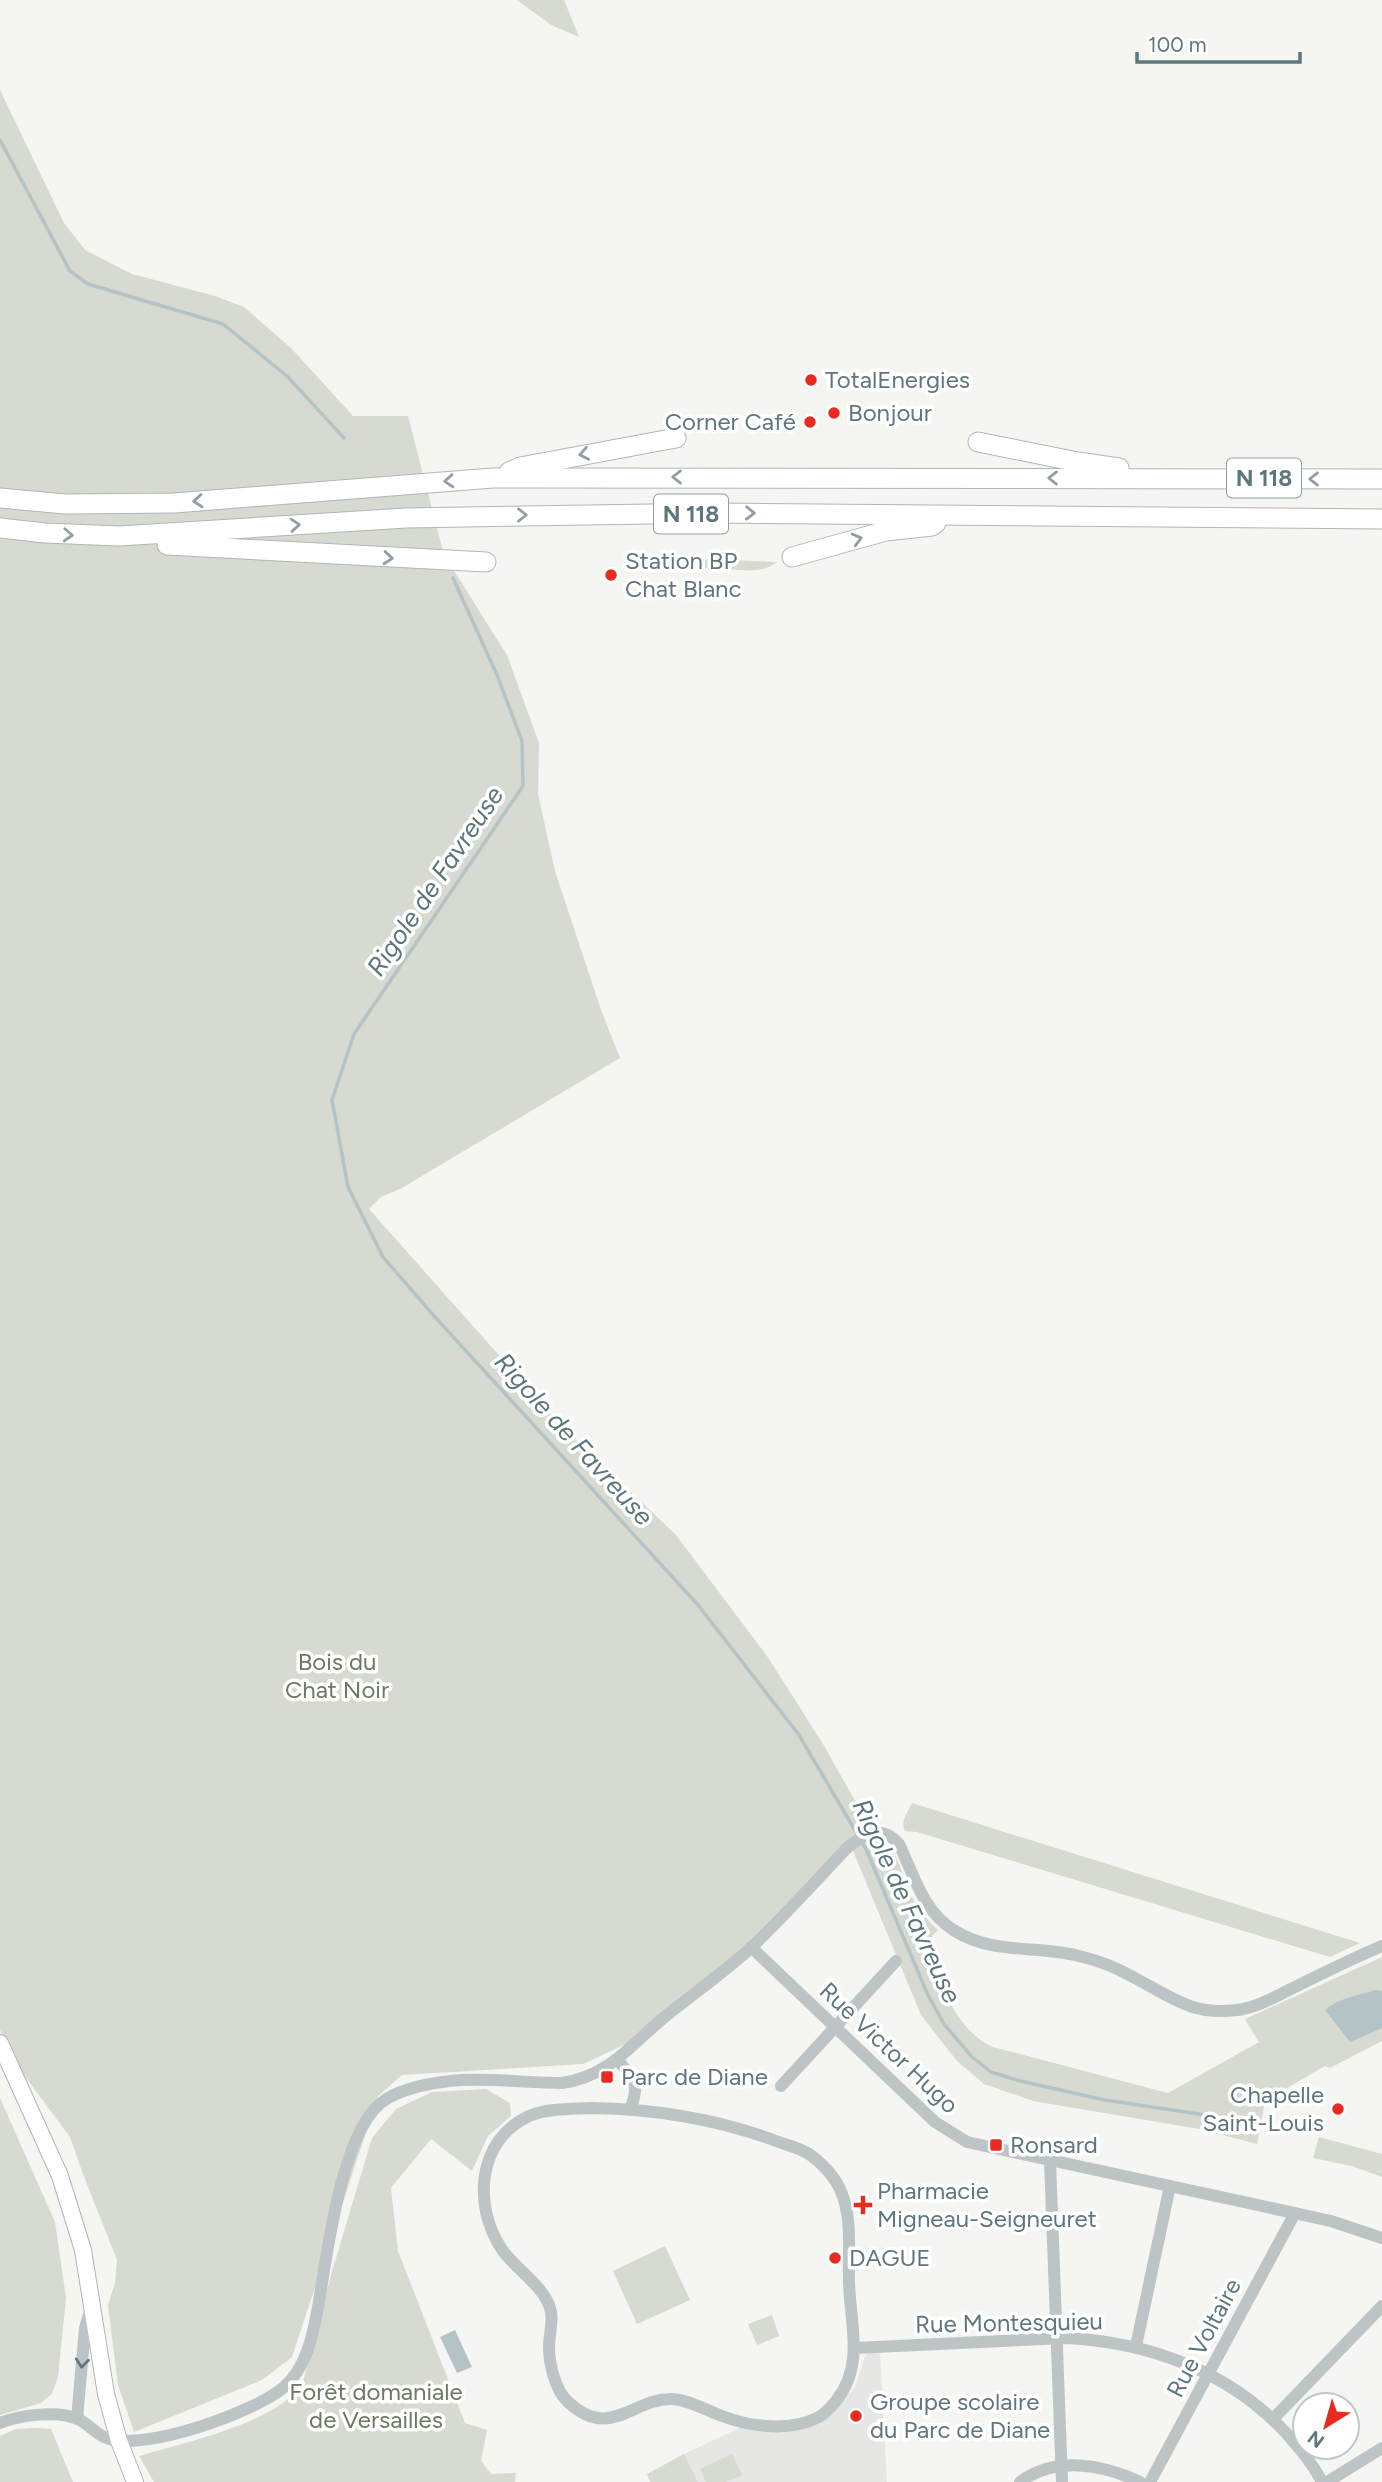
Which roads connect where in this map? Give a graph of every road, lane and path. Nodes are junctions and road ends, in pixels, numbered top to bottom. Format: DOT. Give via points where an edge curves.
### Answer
graph roads {
  1 [pos="676,438"];
  2 [pos="978,442"];
  3 [pos="493,478"];
  4 [pos="1146,478"];
  5 [pos="1382,479"];
  6 [pos="0,498"];
  7 [pos="948,515"];
  8 [pos="1382,519"];
  9 [pos="0,528"];
  10 [pos="118,536"];
  11 [pos="792,557"];
  12 [pos="486,562"];
  13 [pos="1382,1946"];
  14 [pos="751,1947"];
  15 [pos="896,1961"];
  16 [pos="834,2026"];
  17 [pos="0,2043"];
  18 [pos="618,2060"];
  19 [pos="781,2086"];
  20 [pos="630,2109"];
  21 [pos="1049,2161"];
  22 [pos="1170,2186"];
  23 [pos="1295,2213"];
  24 [pos="1382,2238"];
  25 [pos="1382,2306"];
  26 [pos="91,2308"];
  27 [pos="1057,2338"];
  28 [pos="1136,2346"];
  29 [pos="855,2348"];
  30 [pos="1208,2374"];
  31 [pos="77,2418"];
  32 [pos="1273,2419"];
  33 [pos="0,2423"];
  34 [pos="119,2441"];
  35 [pos="1382,2448"];
  36 [pos="1061,2465"];
  37 [pos="135,2482"];
  38 [pos="1020,2482"];
  39 [pos="1062,2482"];
  40 [pos="1140,2482"];
  41 [pos="1150,2482"];
  42 [pos="1324,2482"];
  1 -- 3 [label="highway, one-way" via="520,467"];
  2 -- 4 [label="highway" via="1123,468"];
  4 -- 3 [label="highway, N 118, one-way"];
  3 -- 6 [label="highway, N 118, one-way" via="174,503 65,504"];
  5 -- 4 [label="highway, N 118, one-way"];
  7 -- 8 [label="highway, N 118"];
  10 -- 7 [label="highway, N 118, one-way" via="495,515"];
  11 -- 7 [label="highway, one-way" via="886,531 932,526"];
  9 -- 10 [label="highway, N 118, one-way"];
  10 -- 12 [label="highway, one-way" via="145,544"];
  13 -- 14 [label="street" via="1253,2007 1198,2010 1088,1959 1052,1950 984,1945 954,1931 928,1906 899,1843 890,1835 864,1836"];
  14 -- 16 [label="street, Rue Victor Hugo"];
  14 -- 18 [label="street"];
  15 -- 16 [label="street"];
  16 -- 19 [label="street"];
  16 -- 21 [label="street, Rue Victor Hugo" via="955,2136"];
  17 -- 26 [label="main road" via="60,2176 83,2250"];
  18 -- 20 [label="street" via="636,2083"];
  18 -- 34 [label="street" via="578,2081 459,2080 429,2084 385,2100 360,2130 353,2149 338,2197 316,2320 298,2372 268,2398 211,2423 141,2441"];
  20 -- 29 [label="street" via="711,2120 807,2153 818,2161 840,2189 847,2213"];
  20 -- 29 [label="street" via="551,2110 529,2116 506,2133 486,2162 486,2218 500,2247 547,2302 551,2312 549,2349 558,2388 568,2402 592,2416 609,2418 672,2399 770,2427 804,2423 820,2416 841,2395"];
  21 -- 22 [label="street, Rue Victor Hugo"];
  21 -- 27 [label="street"];
  22 -- 23 [label="street, Rue Victor Hugo"];
  22 -- 28 [label="street"];
  23 -- 24 [label="street, Rue Victor Hugo"];
  23 -- 30 [label="street, Rue Voltaire"];
  25 -- 32 [label="street"];
  26 -- 31 [label="street, one-way"];
  26 -- 34 [label="main road"];
  27 -- 28 [label="street, Rue Montesquieu"];
  27 -- 29 [label="street, Rue Montesquieu"];
  27 -- 36 [label="street"];
  28 -- 30 [label="street, Rue Montesquieu"];
  30 -- 32 [label="street, Rue Montesquieu" via="1241,2392"];
  30 -- 41 [label="street, Rue Voltaire"];
  31 -- 33 [label="street" via="37,2416"];
  31 -- 34 [label="street" via="102,2437"];
  32 -- 42 [label="street, Rue Montesquieu"];
  34 -- 37 [label="main road"];
  35 -- 42 [label="street"];
  36 -- 38 [label="street" via="1038,2470"];
  36 -- 39 [label="street"];
  36 -- 40 [label="street" via="1097,2468"];
}
